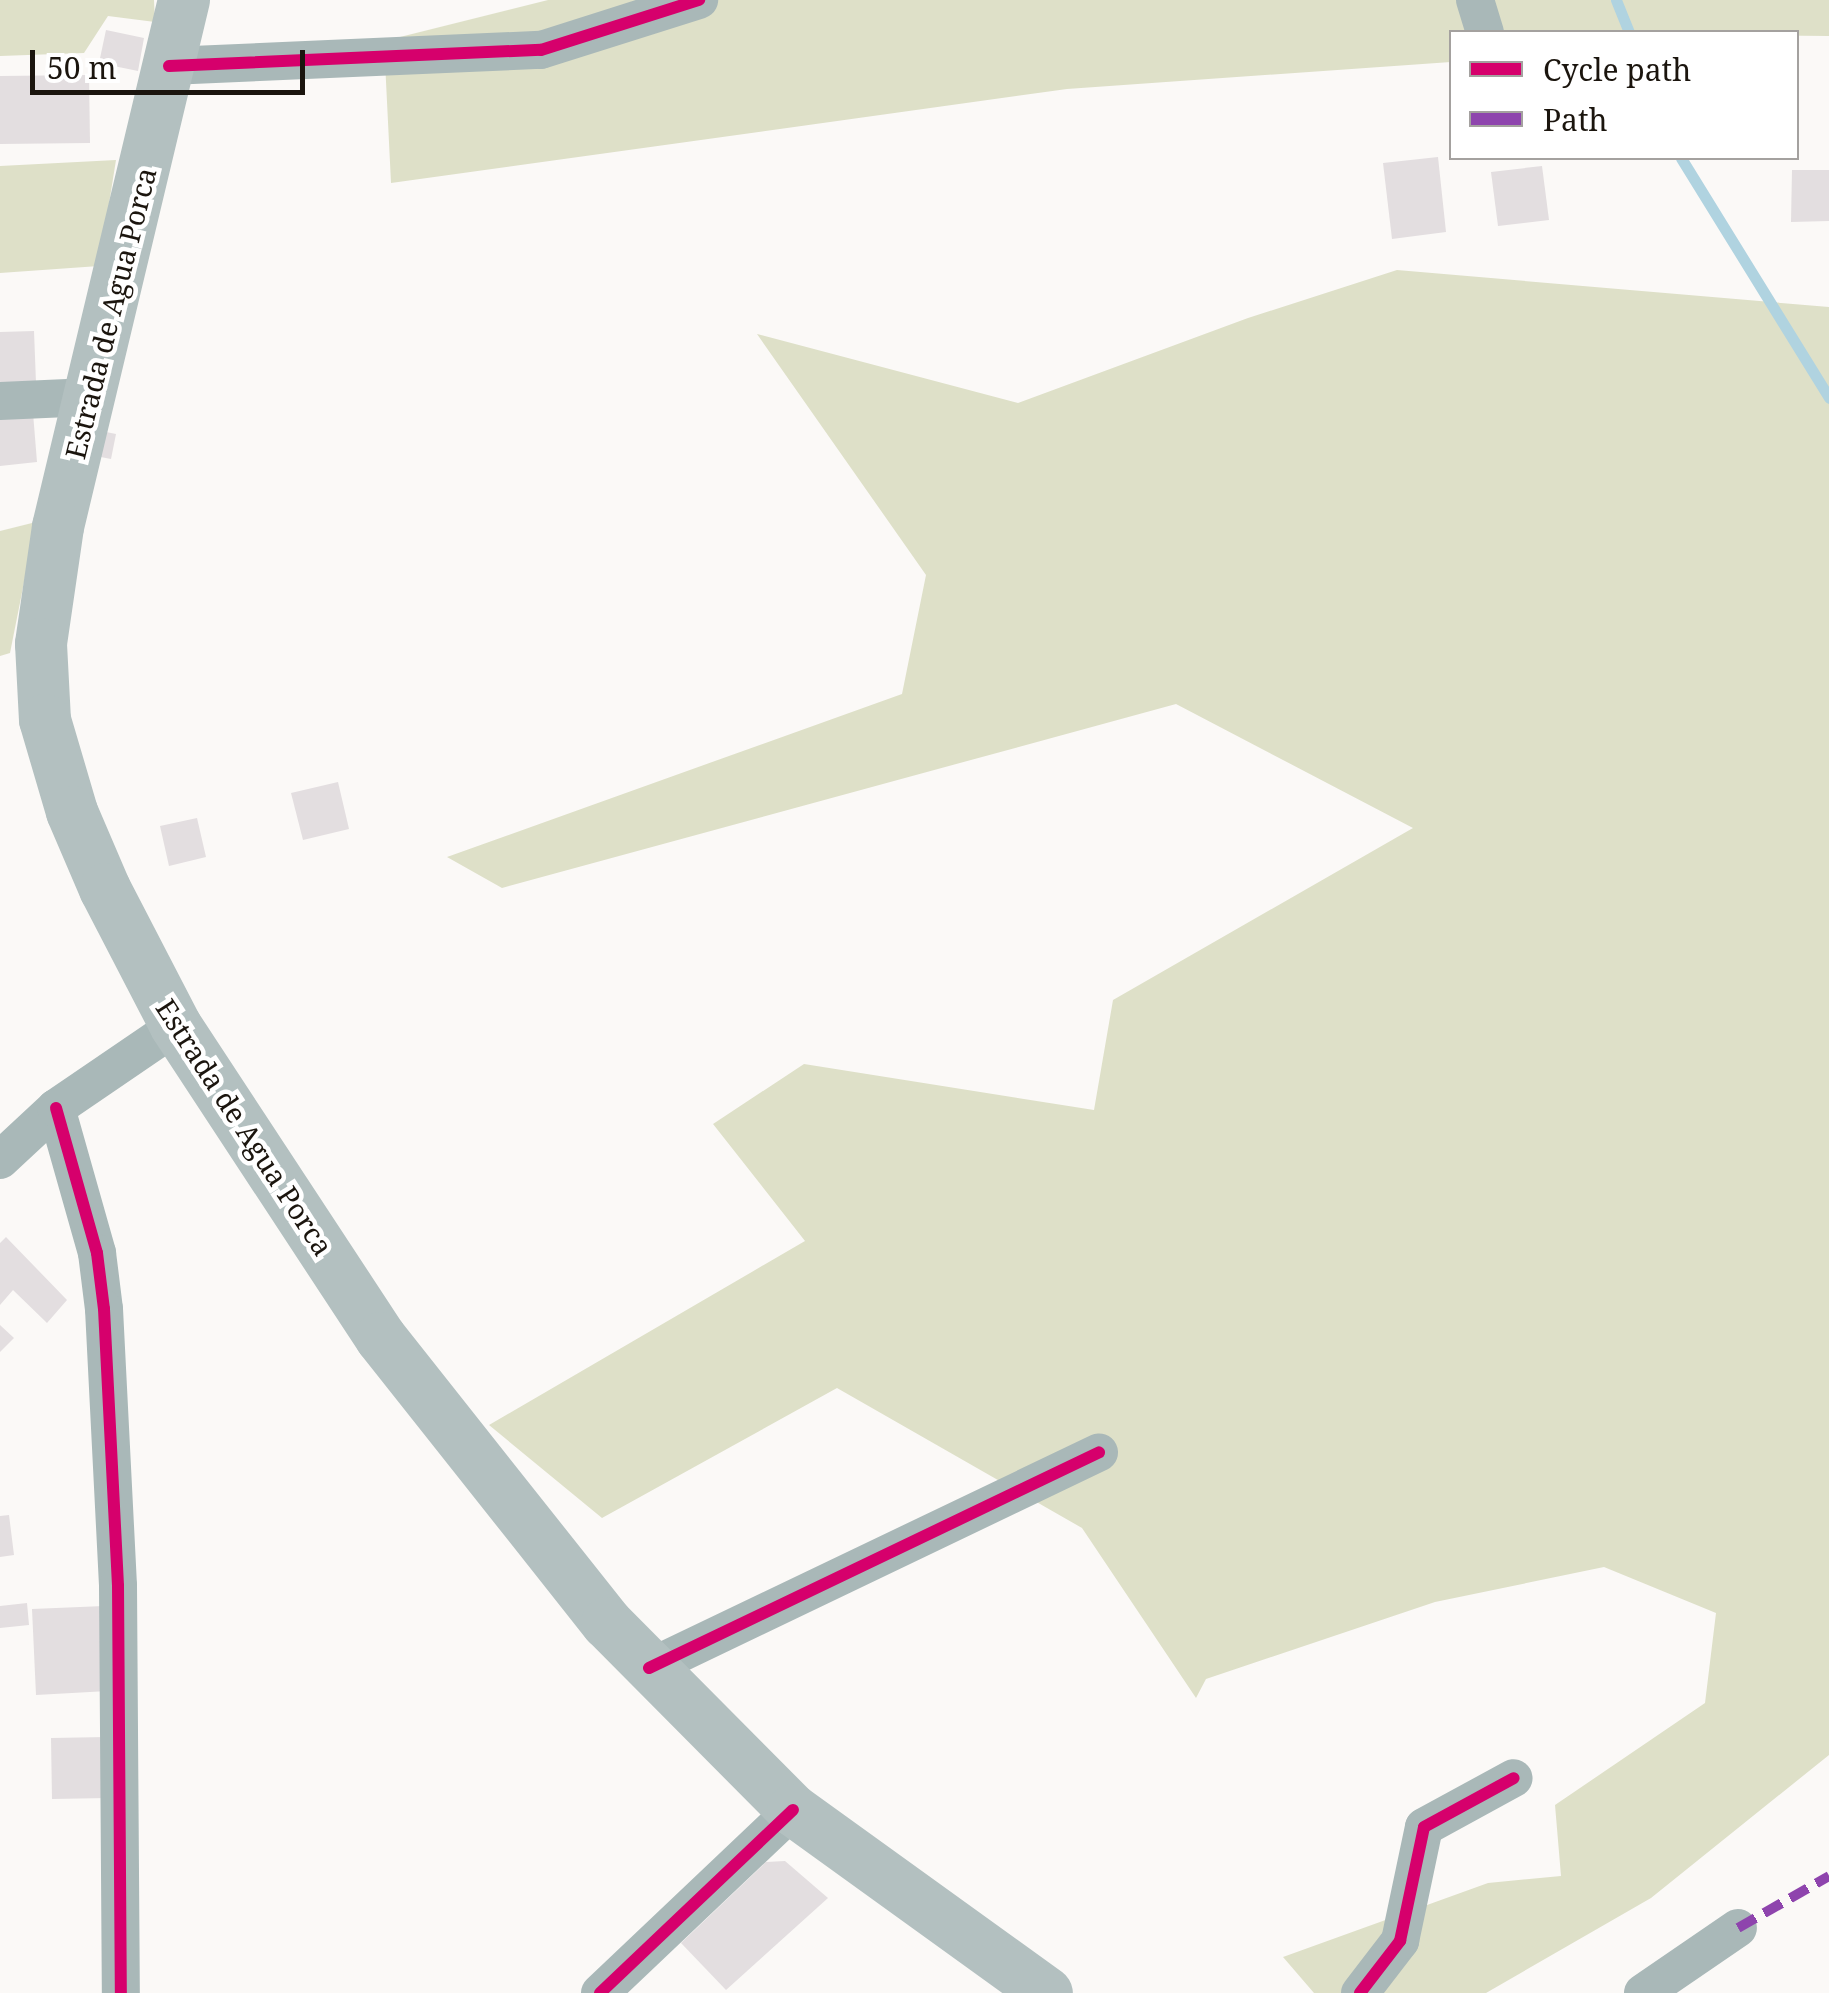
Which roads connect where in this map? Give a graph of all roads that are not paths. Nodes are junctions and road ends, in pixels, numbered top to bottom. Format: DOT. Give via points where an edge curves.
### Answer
graph roads {
  1 [pos="184,0"];
  2 [pos="700,0"];
  3 [pos="1475,0"];
  4 [pos="1483,30"];
  5 [pos="169,66"];
  6 [pos="90,396"];
  7 [pos="0,401"];
  8 [pos="176,1026"];
  9 [pos="56,1108"];
  10 [pos="0,1160"];
  11 [pos="1099,1452"];
  12 [pos="650,1668"];
  13 [pos="1514,1778"];
  14 [pos="793,1810"];
  15 [pos="1738,1928"];
  16 [pos="122,1993"];
  17 [pos="600,1993"];
  18 [pos="1047,1993"];
  19 [pos="1360,1993"];
  20 [pos="1643,1993"];
  1 -- 5 [label="main road, Estrada de Agua Porca"];
  2 -- 5 [label="street" via="541,50"];
  3 -- 4 [label="street"];
  5 -- 6 [label="main road, Estrada de Agua Porca"];
  6 -- 7 [label="street"];
  6 -- 8 [label="main road, Estrada de Agua Porca" via="58,527 41,644 45,720 72,812"];
  8 -- 9 [label="street"];
  8 -- 12 [label="main road, Estrada de Agua Porca" via="381,1338 607,1624"];
  9 -- 10 [label="street"];
  9 -- 16 [label="street" via="97,1253 104,1309 118,1586"];
  11 -- 12 [label="street"];
  12 -- 14 [label="main road, Estrada de Agua Porca"];
  13 -- 19 [label="street" via="1424,1826 1400,1941"];
  14 -- 17 [label="street"];
  14 -- 18 [label="main road, Estrada de Agua Porca"];
  15 -- 20 [label="street"];
}
